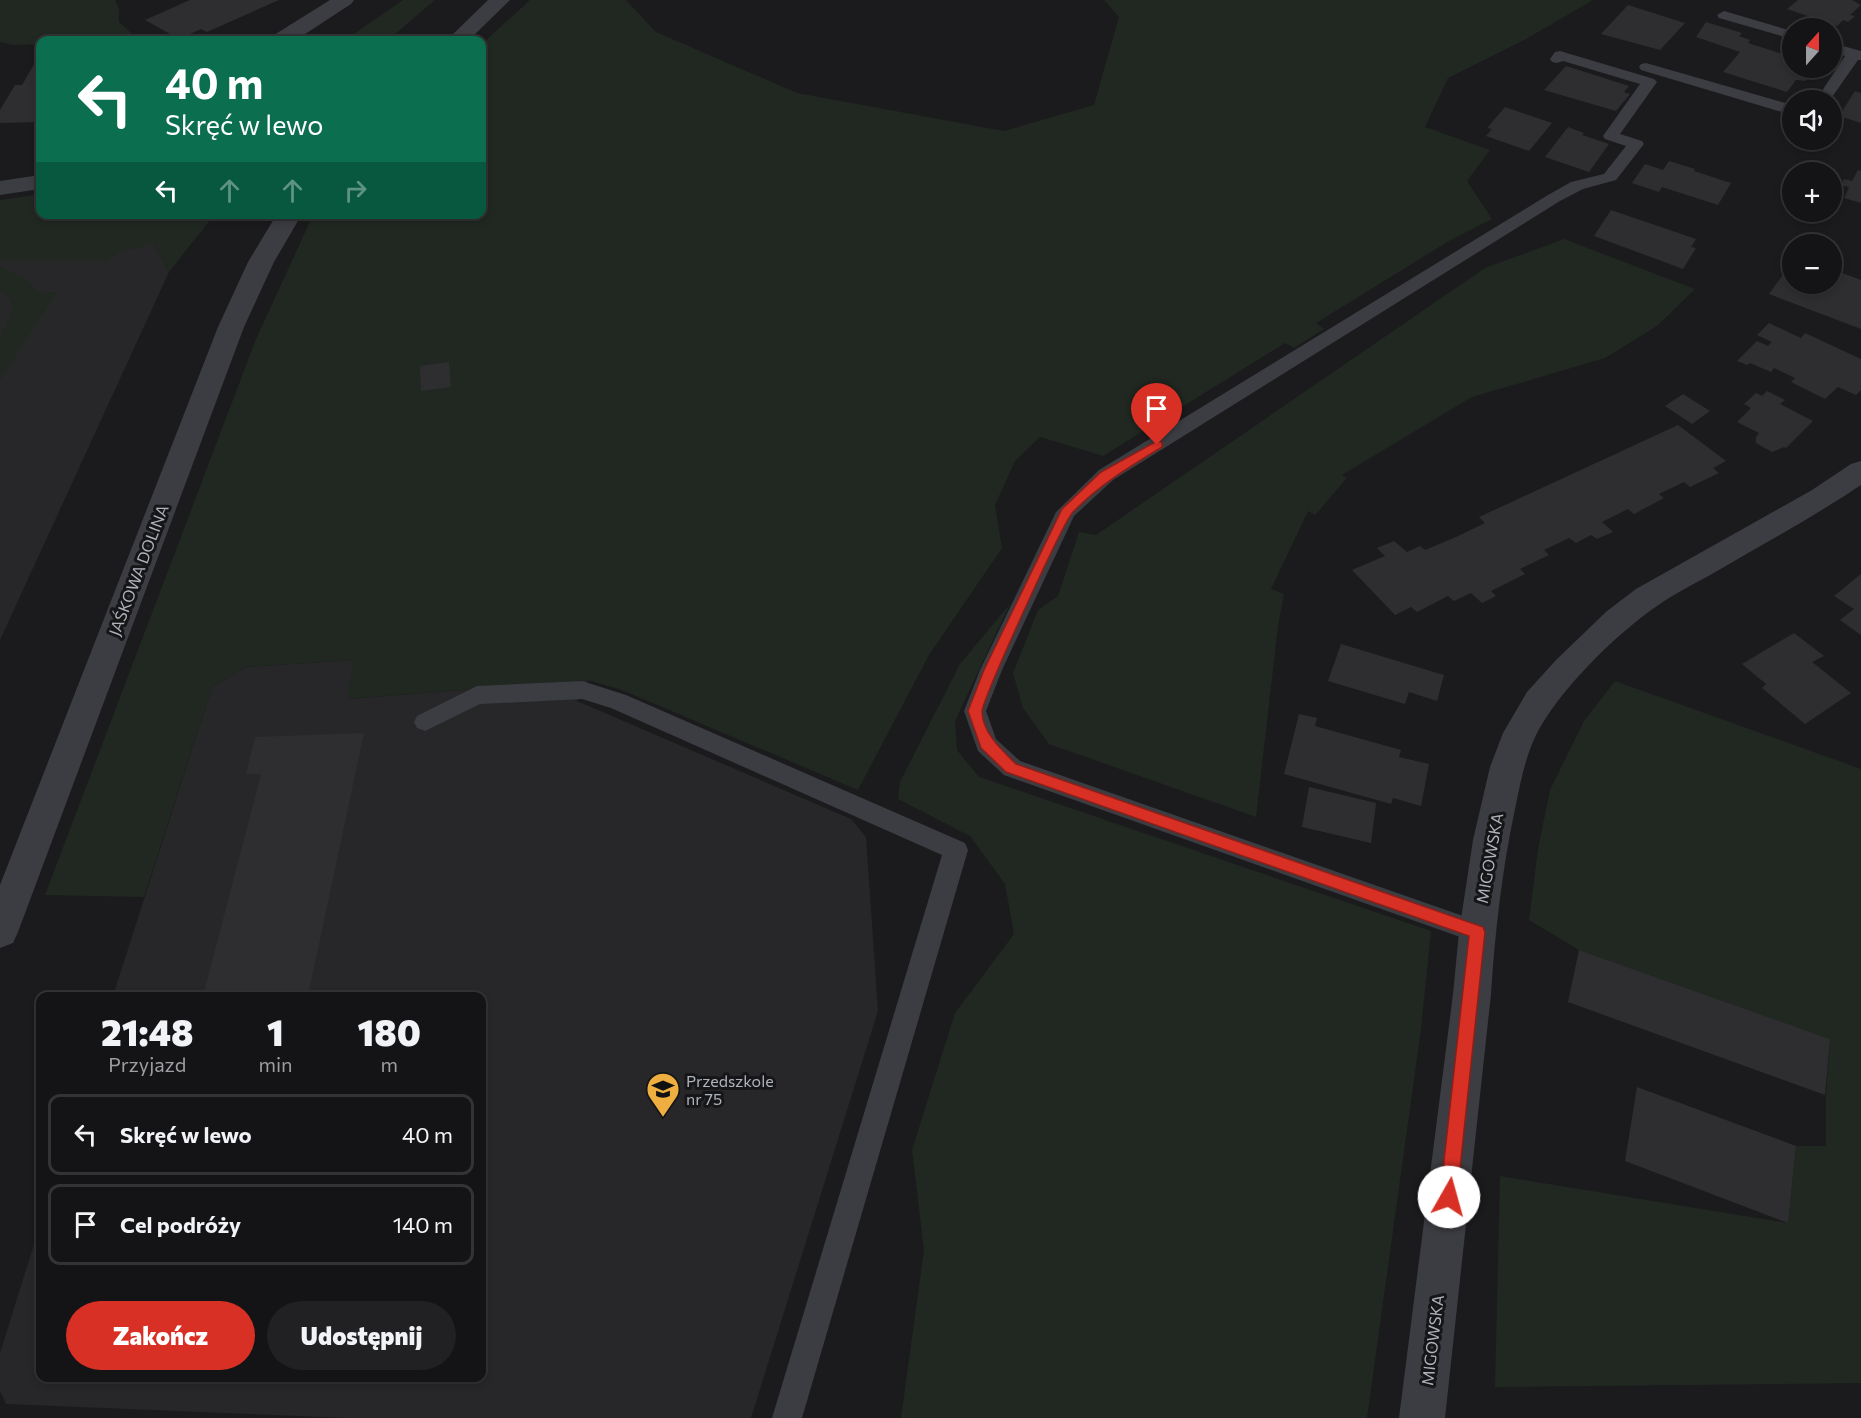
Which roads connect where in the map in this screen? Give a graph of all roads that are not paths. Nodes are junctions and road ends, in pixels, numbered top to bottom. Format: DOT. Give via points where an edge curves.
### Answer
graph roads {
  1 [pos="344,0"];
  2 [pos="501,0"];
  3 [pos="1724,15"];
  4 [pos="1782,32"];
  5 [pos="288,36"];
  6 [pos="461,36"];
  7 [pos="1842,50"];
  8 [pos="1857,55"];
  9 [pos="1557,59"];
  10 [pos="1646,67"];
  11 [pos="1831,90"];
  12 [pos="1782,107"];
  13 [pos="36,183"];
  14 [pos="0,188"];
  15 [pos="287,219"];
  16 [pos="1861,471"];
  17 [pos="425,722"];
  18 [pos="0,932"];
  19 [pos="1477,932"];
  20 [pos="787,1418"];
  21 [pos="1422,1418"];
  1 -- 5 [label="street"];
  2 -- 6 [label="street"];
  3 -- 4 [label="lane"];
  7 -- 8 [label="lane"];
  8 -- 11 [label="lane"];
  9 -- 19 [label="lane" via="1560,55 1649,82 1611,136 1636,144 1610,177 1577,185 1554,198 1106,475 1066,512 975,711 986,744 1011,768"];
  10 -- 12 [label="lane"];
  13 -- 14 [label="street"];
  15 -- 18 [label="street, JAŚKOWA DOLINA" via="261,262 231,327"];
  16 -- 19 [label="street, MIGOWSKA" via="1647,597 1617,619 1539,700 1507,767"];
  17 -- 20 [label="lane" via="477,695 582,690 618,701 956,850"];
  19 -- 21 [label="street, MIGOWSKA"];
}
